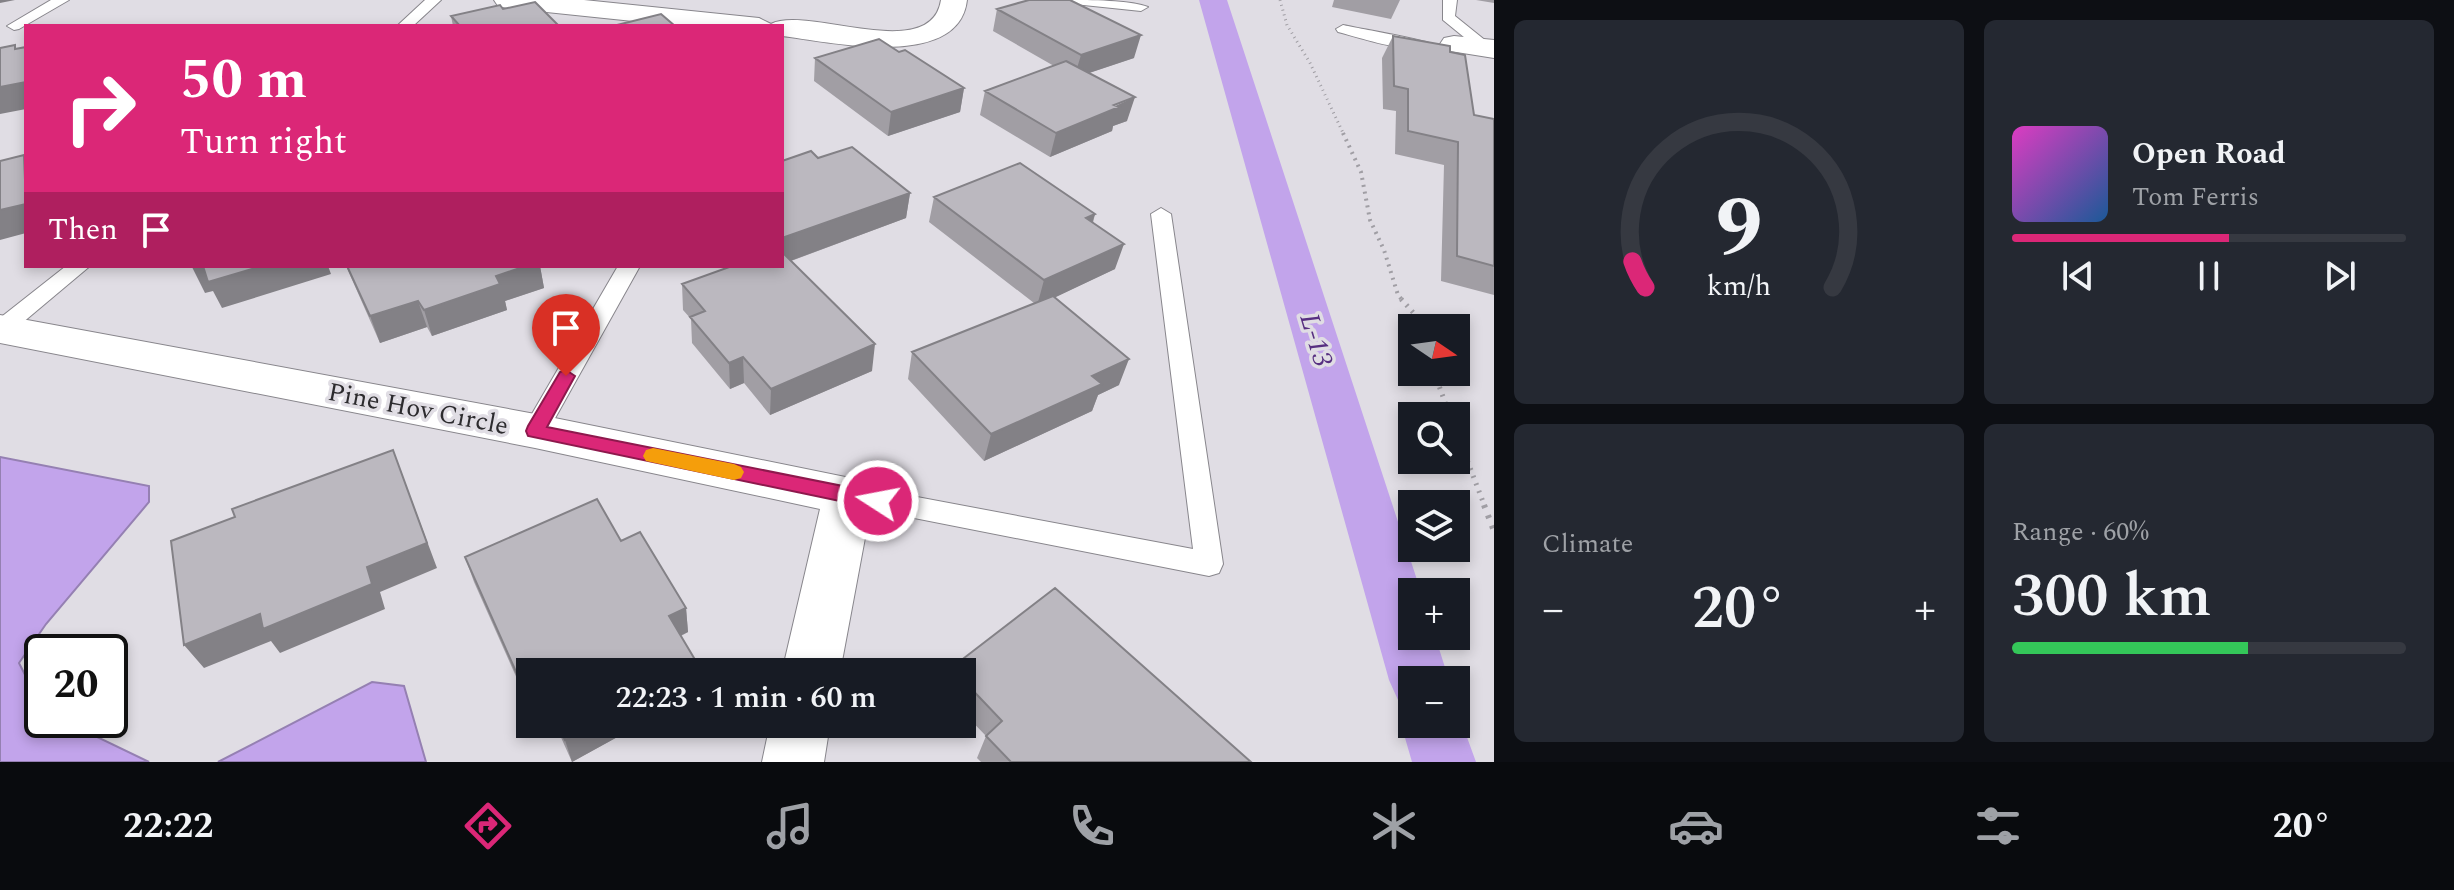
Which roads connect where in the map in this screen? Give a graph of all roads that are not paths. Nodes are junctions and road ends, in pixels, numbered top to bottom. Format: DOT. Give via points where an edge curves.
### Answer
graph roads {
  1 [pos="62,0"];
  2 [pos="434,0"];
  3 [pos="507,0"];
  4 [pos="954,0"];
  5 [pos="1074,0"];
  6 [pos="1450,0"];
  7 [pos="1141,7"];
  8 [pos="406,24"];
  9 [pos="740,24"];
  10 [pos="14,26"];
  11 [pos="1343,29"];
  12 [pos="784,33"];
  13 [pos="1454,44"];
  14 [pos="1490,48"];
  15 [pos="1161,214"];
  16 [pos="76,268"];
  17 [pos="628,268"];
  18 [pos="0,329"];
  19 [pos="535,431"];
  20 [pos="848,495"];
  21 [pos="814,658"];
  22 [pos="797,738"];
  23 [pos="793,762"];
  1 -- 10 [label="lane"];
  2 -- 8 [label="lane"];
  3 -- 9 [label="street"];
  4 -- 12 [label="street" via="951,18 933,32 910,38"];
  5 -- 7 [label="lane"];
  6 -- 14 [label="lane" via="1448,17"];
  11 -- 13 [label="lane" via="1408,44"];
  13 -- 14 [label="street"];
  15 -- 20 [label="lane" via="1209,564"];
  16 -- 18 [label="lane"];
  17 -- 19 [label="lane"];
  18 -- 19 [label="street, Pine Hov Circle"];
  19 -- 20 [label="street, Pine Hov Circle"];
  20 -- 21 [label="street"];
  22 -- 23 [label="street"];
}
